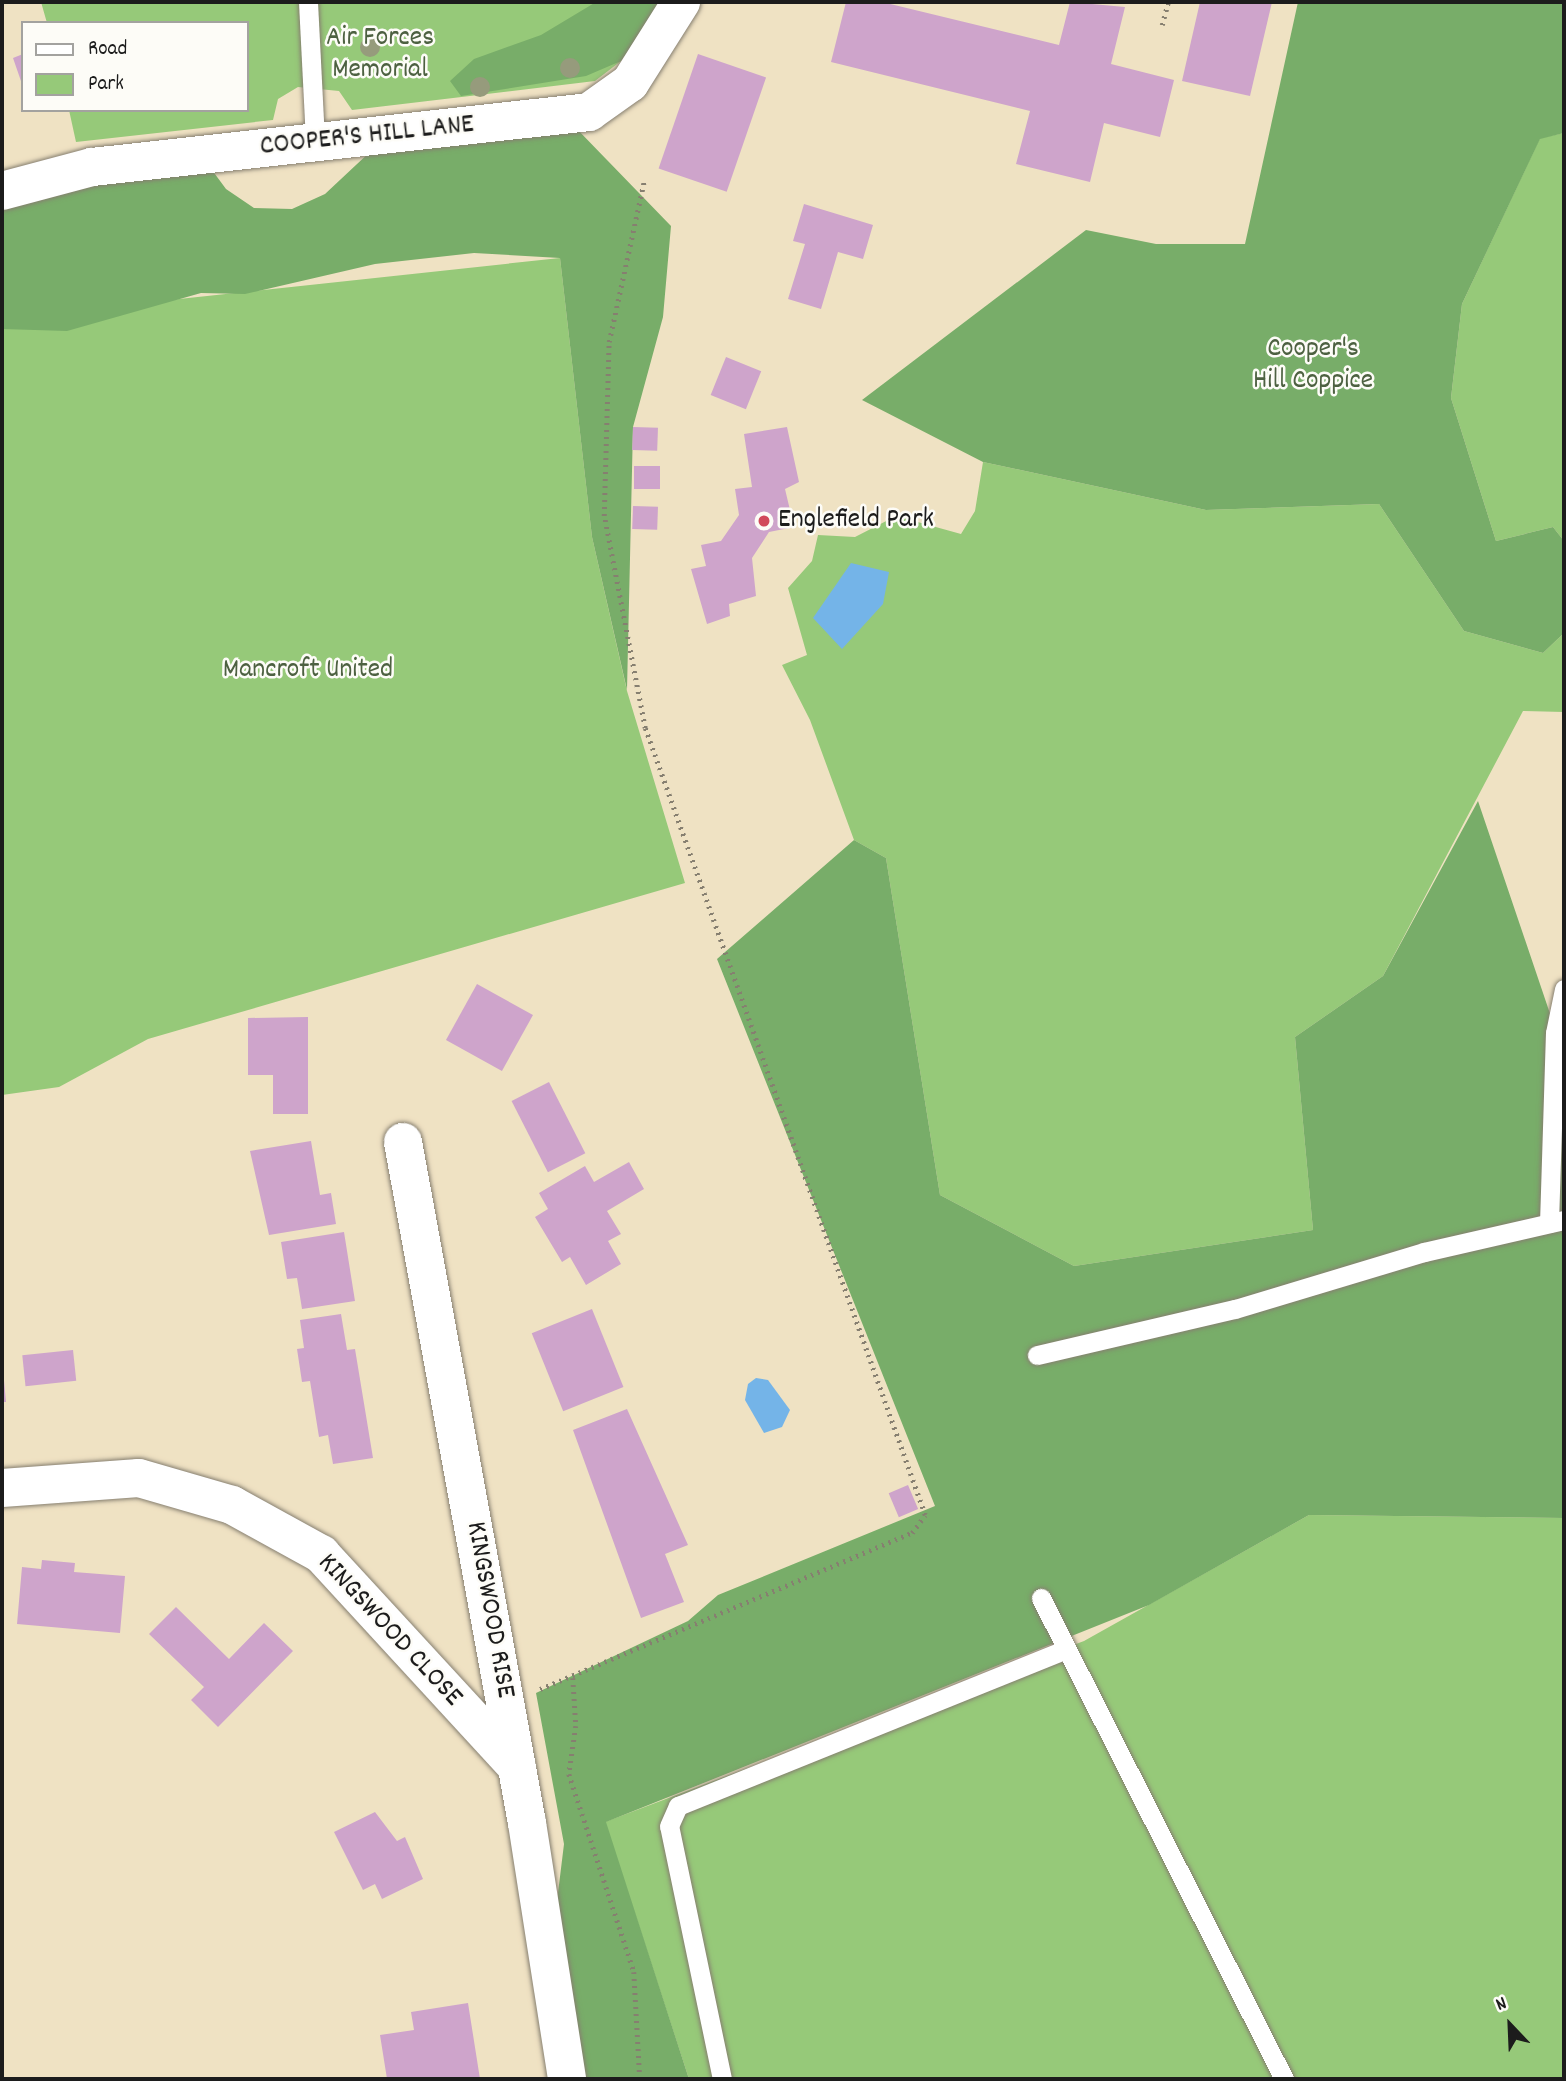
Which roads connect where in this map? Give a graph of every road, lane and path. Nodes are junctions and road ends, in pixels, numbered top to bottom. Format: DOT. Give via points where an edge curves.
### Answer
graph roads {
  1 [pos="308,2"];
  2 [pos="681,2"];
  3 [pos="1168,2"];
  4 [pos="1163,25"];
  5 [pos="315,142"];
  6 [pos="644,181"];
  7 [pos="2,191"];
  8 [pos="1564,989"];
  9 [pos="403,1142"];
  10 [pos="1557,1222"];
  11 [pos="1037,1355"];
  12 [pos="2,1488"];
  13 [pos="1041,1598"];
  14 [pos="1066,1649"];
  15 [pos="517,1767"];
  16 [pos="566,2079"];
  17 [pos="640,2079"];
  18 [pos="722,2079"];
  19 [pos="1284,2079"];
  1 -- 5 [label="lane"];
  2 -- 5 [label="street, COOPER'S HILL LANE" via="630,83 589,112"];
  3 -- 4 [label="path"];
  5 -- 7 [label="street, COOPER'S HILL LANE" via="92,167"];
  6 -- 17 [label="path" via="609,342 604,516 645,728 925,1515 912,1533 573,1678 576,1726 569,1774 634,1972"];
  8 -- 10 [label="lane" via="1555,1033"];
  9 -- 15 [label="street, KINGSWOOD RISE"];
  10 -- 11 [label="lane" via="1424,1252 1235,1310"];
  12 -- 15 [label="street, KINGSWOOD CLOSE" via="139,1478 232,1505 321,1554"];
  13 -- 14 [label="lane"];
  14 -- 18 [label="lane" via="678,1806 669,1826"];
  14 -- 19 [label="lane"];
  15 -- 16 [label="street, KINGSWOOD RISE"];
}
